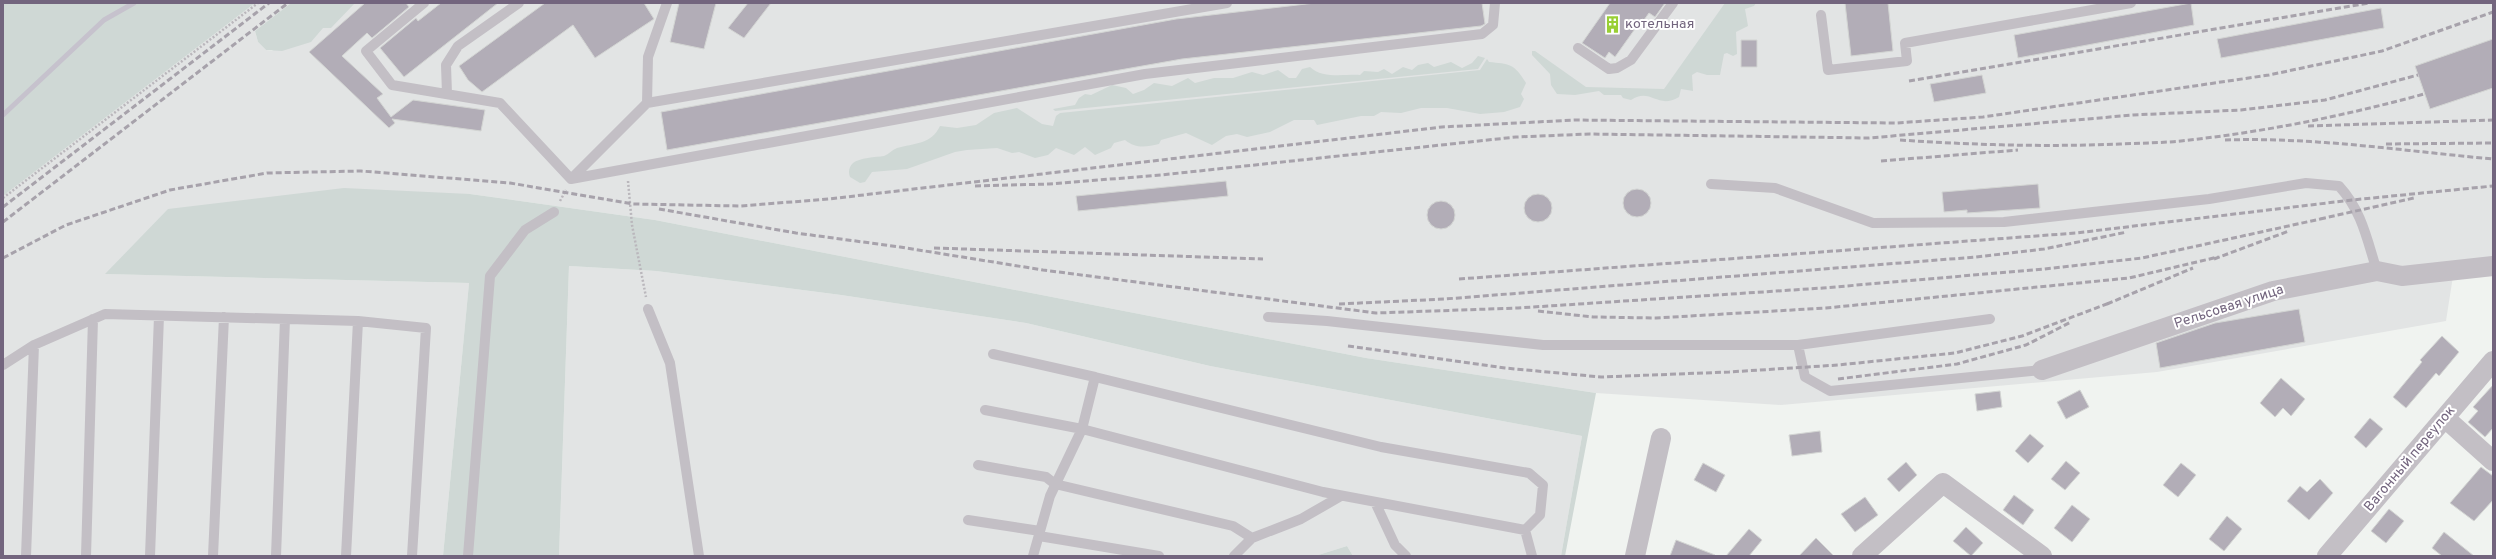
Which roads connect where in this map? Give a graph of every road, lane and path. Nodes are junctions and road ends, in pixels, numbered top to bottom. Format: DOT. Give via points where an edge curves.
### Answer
graph roads {
  1 [pos="258,3"];
  2 [pos="424,3"];
  3 [pos="519,3"];
  4 [pos="667,3"];
  5 [pos="1227,3"];
  6 [pos="1495,3"];
  7 [pos="1674,3"];
  8 [pos="2131,3"];
  9 [pos="1821,15"];
  10 [pos="1578,48"];
  11 [pos="447,94"];
  12 [pos="647,103"];
  13 [pos="626,169"];
  14 [pos="571,179"];
  15 [pos="1711,184"];
  16 [pos="3,198"];
  17 [pos="554,212"];
  18 [pos="2493,266"];
  19 [pos="2377,271"];
  20 [pos="648,309"];
  21 [pos="159,316"];
  22 [pos="224,317"];
  23 [pos="1268,317"];
  24 [pos="93,319"];
  25 [pos="285,319"];
  26 [pos="1990,319"];
  27 [pos="358,321"];
  28 [pos="34,345"];
  29 [pos="1798,345"];
  30 [pos="993,354"];
  31 [pos="2493,361"];
  32 [pos="3,365"];
  33 [pos="2042,370"];
  34 [pos="1096,377"];
  35 [pos="985,410"];
  36 [pos="2446,418"];
  37 [pos="1082,429"];
  38 [pos="1661,438"];
  39 [pos="2493,461"];
  40 [pos="978,465"];
  41 [pos="1055,484"];
  42 [pos="1341,496"];
  43 [pos="1375,502"];
  44 [pos="968,520"];
  45 [pos="1525,530"];
  46 [pos="1040,534"];
  47 [pos="1252,538"];
  48 [pos="26,556"];
  49 [pos="86,556"];
  50 [pos="150,556"];
  51 [pos="213,556"];
  52 [pos="276,556"];
  53 [pos="346,556"];
  54 [pos="412,556"];
  55 [pos="468,556"];
  56 [pos="699,556"];
  57 [pos="1033,556"];
  58 [pos="1159,556"];
  59 [pos="1234,556"];
  60 [pos="1406,556"];
  61 [pos="1532,556"];
  62 [pos="1635,556"];
  63 [pos="1862,556"];
  64 [pos="2042,556"];
  65 [pos="2327,556"];
  1 -- 16 [label="path"];
  2 -- 11 [label="lane" via="366,51 392,86"];
  3 -- 11 [label="lane" via="458,46 446,66"];
  4 -- 12 [label="lane" via="648,57"];
  5 -- 12 [label="lane"];
  6 -- 13 [label="lane" via="1493,25 1482,34 1145,74"];
  7 -- 10 [label="lane" via="1627,64 1609,69"];
  8 -- 9 [label="lane" via="1905,43 1907,61 1828,70"];
  11 -- 14 [label="lane" via="500,103"];
  12 -- 14 [label="lane"];
  13 -- 14 [label="lane"];
  13 -- 20 [label="path" via="632,225"];
  14 -- 17 [label="path"];
  15 -- 19 [label="lane" via="1775,188 1874,223 2004,222 2210,199 2306,183 2339,186 2358,210"];
  17 -- 55 [label="lane" via="525,230 490,276"];
  18 -- 19 [label="street, Рельсовая улица" via="2402,276"];
  19 -- 33 [label="street, Рельсовая улица" via="2273,291"];
  20 -- 56 [label="lane" via="670,363"];
  21 -- 22 [label="lane"];
  21 -- 24 [label="lane" via="105,314"];
  21 -- 50 [label="lane"];
  22 -- 25 [label="lane"];
  22 -- 51 [label="lane"];
  23 -- 29 [label="lane" via="1543,345"];
  24 -- 28 [label="lane"];
  24 -- 49 [label="lane"];
  25 -- 27 [label="lane"];
  25 -- 52 [label="lane"];
  26 -- 29 [label="lane"];
  27 -- 53 [label="lane"];
  27 -- 54 [label="lane" via="426,328"];
  28 -- 32 [label="lane"];
  28 -- 48 [label="lane"];
  29 -- 33 [label="lane" via="1805,378 1830,391"];
  30 -- 34 [label="lane"];
  31 -- 36 [label="street, Вагонный переулок"];
  34 -- 37 [label="lane"];
  34 -- 45 [label="lane" via="1381,447 1529,473 1543,486 1540,515"];
  35 -- 37 [label="lane"];
  36 -- 39 [label="street"];
  36 -- 65 [label="street, Вагонный переулок"];
  37 -- 41 [label="lane"];
  37 -- 42 [label="lane"];
  38 -- 62 [label="street"];
  40 -- 41 [label="lane" via="1046,477"];
  41 -- 46 [label="lane"];
  41 -- 47 [label="lane" via="1233,526"];
  42 -- 43 [label="lane"];
  42 -- 47 [label="lane" via="1301,518"];
  43 -- 45 [label="lane"];
  43 -- 60 [label="lane" via="1395,545"];
  44 -- 46 [label="lane"];
  45 -- 61 [label="lane"];
  46 -- 57 [label="lane"];
  46 -- 58 [label="lane"];
  47 -- 59 [label="lane"];
  63 -- 64 [label="street" via="1943,483"];
}
